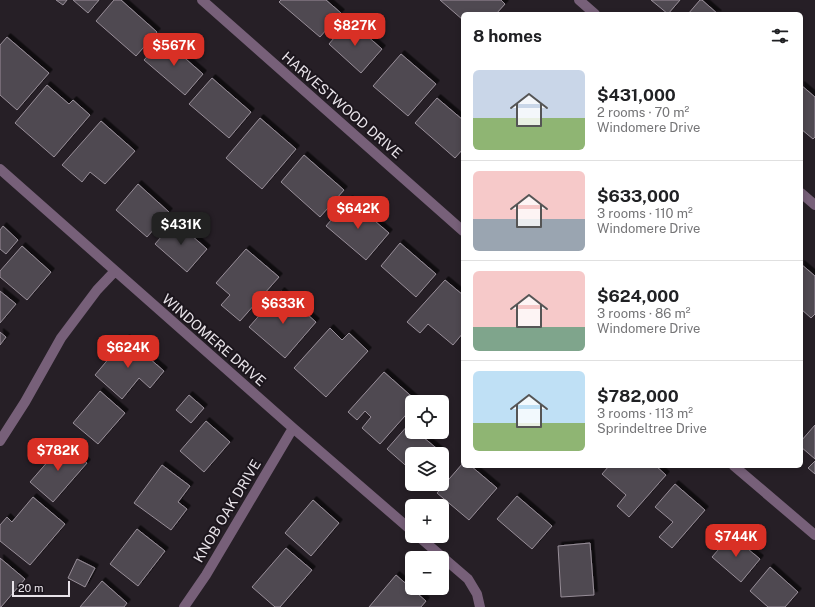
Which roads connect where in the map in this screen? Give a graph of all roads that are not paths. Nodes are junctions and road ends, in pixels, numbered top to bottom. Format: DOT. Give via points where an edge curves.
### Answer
graph roads {
  1 [pos="202,0"];
  2 [pos="579,0"];
  3 [pos="593,12"];
  4 [pos="0,169"];
  5 [pos="803,195"];
  6 [pos="815,205"];
  7 [pos="461,228"];
  8 [pos="115,271"];
  9 [pos="293,428"];
  10 [pos="0,441"];
  11 [pos="736,468"];
  12 [pos="405,525"];
  13 [pos="815,536"];
  14 [pos="426,543"];
  15 [pos="184,607"];
  16 [pos="480,607"];
  1 -- 7 [label="street, HARVESTWOOD DRIVE"];
  2 -- 3 [label="street"];
  4 -- 8 [label="street, WINDOMERE DRIVE"];
  5 -- 6 [label="street"];
  8 -- 9 [label="street, WINDOMERE DRIVE"];
  8 -- 10 [label="street" via="97,290 61,338"];
  9 -- 12 [label="street, WINDOMERE DRIVE"];
  9 -- 15 [label="street, KNOB OAK DRIVE" via="206,575"];
  11 -- 13 [label="street"];
  14 -- 16 [label="street" via="468,579 477,594"];
}
